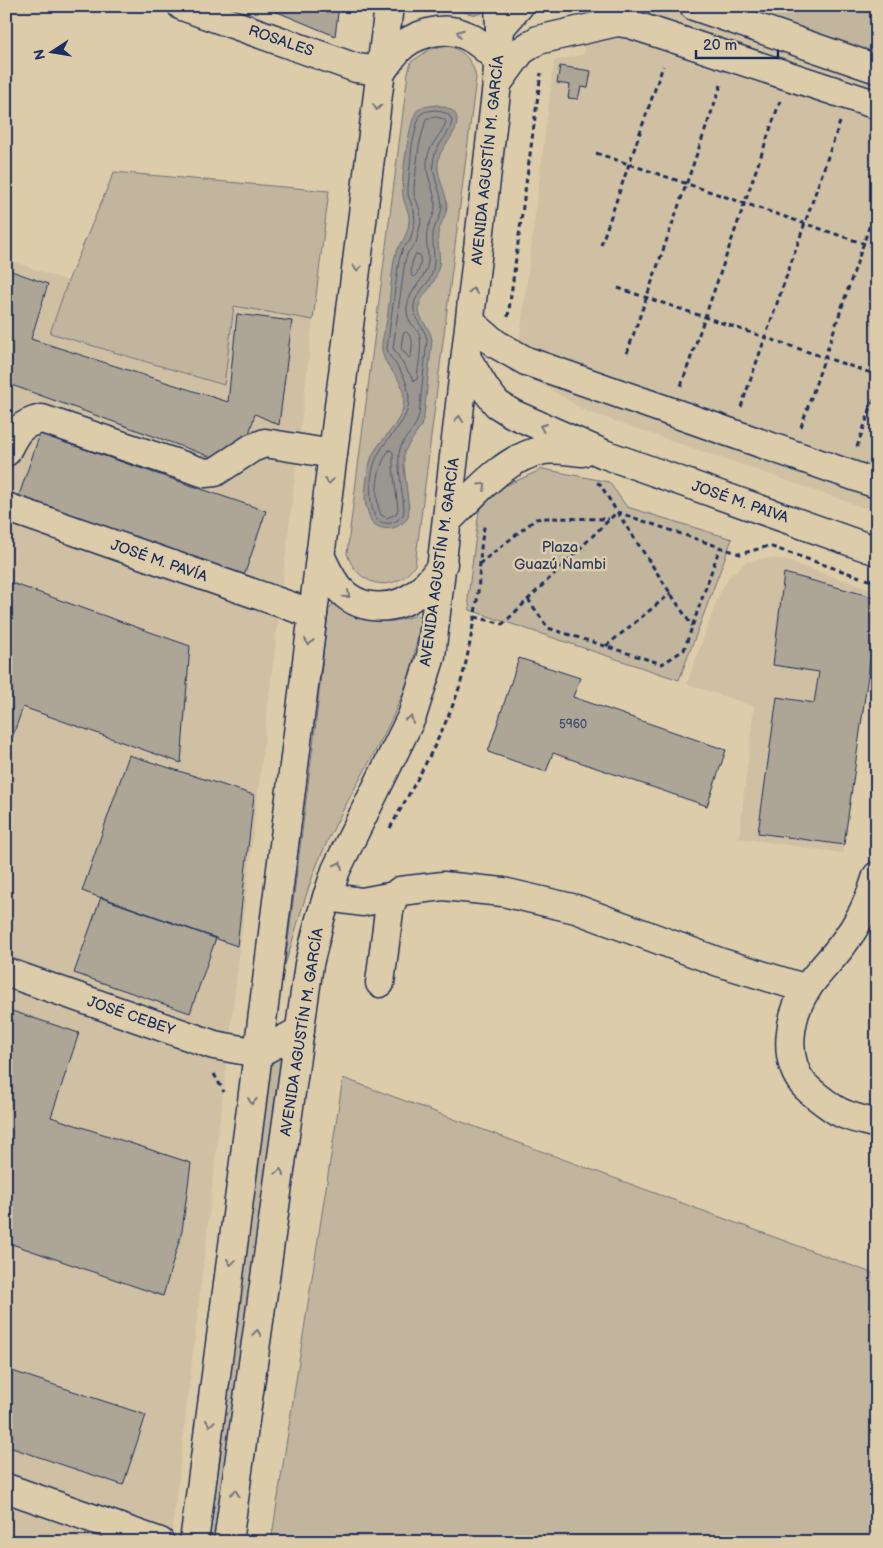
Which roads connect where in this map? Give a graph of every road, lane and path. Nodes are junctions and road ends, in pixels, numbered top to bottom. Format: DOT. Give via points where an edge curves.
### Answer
graph roads {
  1 [pos="182,6"];
  2 [pos="390,6"];
  3 [pos="519,6"];
  4 [pos="694,6"];
  5 [pos="500,17"];
  6 [pos="663,66"];
  7 [pos="877,69"];
  8 [pos="541,70"];
  9 [pos="382,71"];
  10 [pos="498,72"];
  11 [pos="788,76"];
  12 [pos="721,85"];
  13 [pos="850,96"];
  14 [pos="877,105"];
  15 [pos="596,153"];
  16 [pos="629,164"];
  17 [pos="686,184"];
  18 [pos="744,204"];
  19 [pos="877,204"];
  20 [pos="805,224"];
  21 [pos="863,244"];
  22 [pos="601,245"];
  23 [pos="877,248"];
  24 [pos="618,288"];
  25 [pos="646,298"];
  26 [pos="705,317"];
  27 [pos="470,322"];
  28 [pos="765,338"];
  29 [pos="506,350"];
  30 [pos="627,353"];
  31 [pos="466,356"];
  32 [pos="824,358"];
  33 [pos="877,375"];
  34 [pos="877,390"];
  35 [pos="672,412"];
  36 [pos="732,433"];
  37 [pos="6,452"];
  38 [pos="333,454"];
  39 [pos="604,454"];
  40 [pos="792,454"];
  41 [pos="848,474"];
  42 [pos="877,484"];
  43 [pos="6,507"];
  44 [pos="610,519"];
  45 [pos="448,520"];
  46 [pos="720,547"];
  47 [pos="877,550"];
  48 [pos="320,555"];
  49 [pos="442,564"];
  50 [pos="479,564"];
  51 [pos="670,593"];
  52 [pos="528,599"];
  53 [pos="312,614"];
  54 [pos="475,616"];
  55 [pos="692,626"];
  56 [pos="605,646"];
  57 [pos="877,876"];
  58 [pos="327,896"];
  59 [pos="394,896"];
  60 [pos="6,972"];
  61 [pos="380,983"];
  62 [pos="807,988"];
  63 [pos="300,1031"];
  64 [pos="258,1052"];
  65 [pos="877,1124"];
  66 [pos="6,1488"];
  67 [pos="160,1542"];
  68 [pos="194,1542"];
  69 [pos="228,1542"];
  1 -- 9 [label="main road, ROSALES" via="356,68"];
  2 -- 9 [label="main road"];
  3 -- 5 [label="main road"];
  4 -- 7 [label="main road"];
  5 -- 10 [label="main road, AVENIDA AGUSTÍN M. GARCÍA"];
  6 -- 16 [label="path"];
  8 -- 29 [label="path"];
  10 -- 9 [label="main road, one-way" via="482,45 453,30 440,29 410,40 398,49"];
  9 -- 38 [label="main road, one-way"];
  10 -- 11 [label="main road" via="538,40 617,22"];
  27 -- 10 [label="main road, AVENIDA AGUSTÍN M. GARCÍA, one-way"];
  11 -- 13 [label="main road"];
  11 -- 18 [label="path"];
  12 -- 17 [label="path"];
  13 -- 14 [label="main road"];
  13 -- 20 [label="path"];
  15 -- 16 [label="path"];
  16 -- 17 [label="path"];
  16 -- 22 [label="path"];
  17 -- 18 [label="path"];
  17 -- 25 [label="path"];
  18 -- 20 [label="path"];
  18 -- 26 [label="path"];
  19 -- 21 [label="path"];
  20 -- 21 [label="path"];
  20 -- 28 [label="path"];
  21 -- 23 [label="path"];
  21 -- 32 [label="path"];
  24 -- 25 [label="path"];
  25 -- 26 [label="path"];
  25 -- 30 [label="path"];
  26 -- 28 [label="path"];
  26 -- 35 [label="path"];
  27 -- 29 [label="main road"];
  27 -- 31 [label="main road, AVENIDA AGUSTÍN M. GARCÍA"];
  28 -- 32 [label="path"];
  28 -- 36 [label="path"];
  29 -- 35 [label="main road" via="526,361"];
  39 -- 31 [label="main road, one-way" via="513,414 498,404"];
  45 -- 31 [label="main road, AVENIDA AGUSTÍN M. GARCÍA, one-way"];
  32 -- 33 [label="path"];
  32 -- 40 [label="path"];
  34 -- 41 [label="path"];
  35 -- 36 [label="main road"];
  36 -- 40 [label="main road"];
  37 -- 38 [label="main road" via="17,431 28,422 42,419 205,473 215,472 265,443"];
  38 -- 48 [label="main road, one-way"];
  45 -- 39 [label="main road, one-way" via="504,467 528,454 545,450"];
  39 -- 47 [label="main road, JOSÉ M. PAIVA"];
  40 -- 41 [label="main road"];
  41 -- 42 [label="main road"];
  43 -- 53 [label="main road, JOSÉ M. PAVÍA"];
  44 -- 50 [label="path" via="536,519"];
  44 -- 51 [label="path" via="617,512"];
  44 -- 52 [label="path"];
  45 -- 49 [label="main road, AVENIDA AGUSTÍN M. GARCÍA"];
  46 -- 55 [label="path"];
  48 -- 49 [label="main road, one-way" via="338,588 354,601 372,606 404,602 422,590"];
  48 -- 53 [label="main road"];
  58 -- 49 [label="main road, AVENIDA AGUSTÍN M. GARCÍA, one-way" via="336,870 412,716 431,656"];
  51 -- 55 [label="path"];
  51 -- 56 [label="path"];
  52 -- 54 [label="path" via="503,624"];
  52 -- 56 [label="path" via="548,628"];
  53 -- 64 [label="main road, one-way"];
  55 -- 56 [label="path" via="684,650 662,664"];
  57 -- 62 [label="main road" via="860,918"];
  58 -- 59 [label="main road" via="362,902"];
  58 -- 63 [label="main road, AVENIDA AGUSTÍN M. GARCÍA" via="310,964"];
  59 -- 61 [label="main road" via="389,911"];
  59 -- 62 [label="main road" via="400,891 442,886 503,892 576,909 719,962"];
  60 -- 64 [label="main road, JOSÉ CEBEY" via="214,1045"];
  62 -- 65 [label="main road" via="796,1011 790,1035 795,1069 804,1085 835,1109"];
  63 -- 64 [label="main road"];
  69 -- 63 [label="main road, AVENIDA AGUSTÍN M. GARCÍA, one-way"];
  64 -- 68 [label="main road, one-way"];
  66 -- 67 [label="main road"];
}
